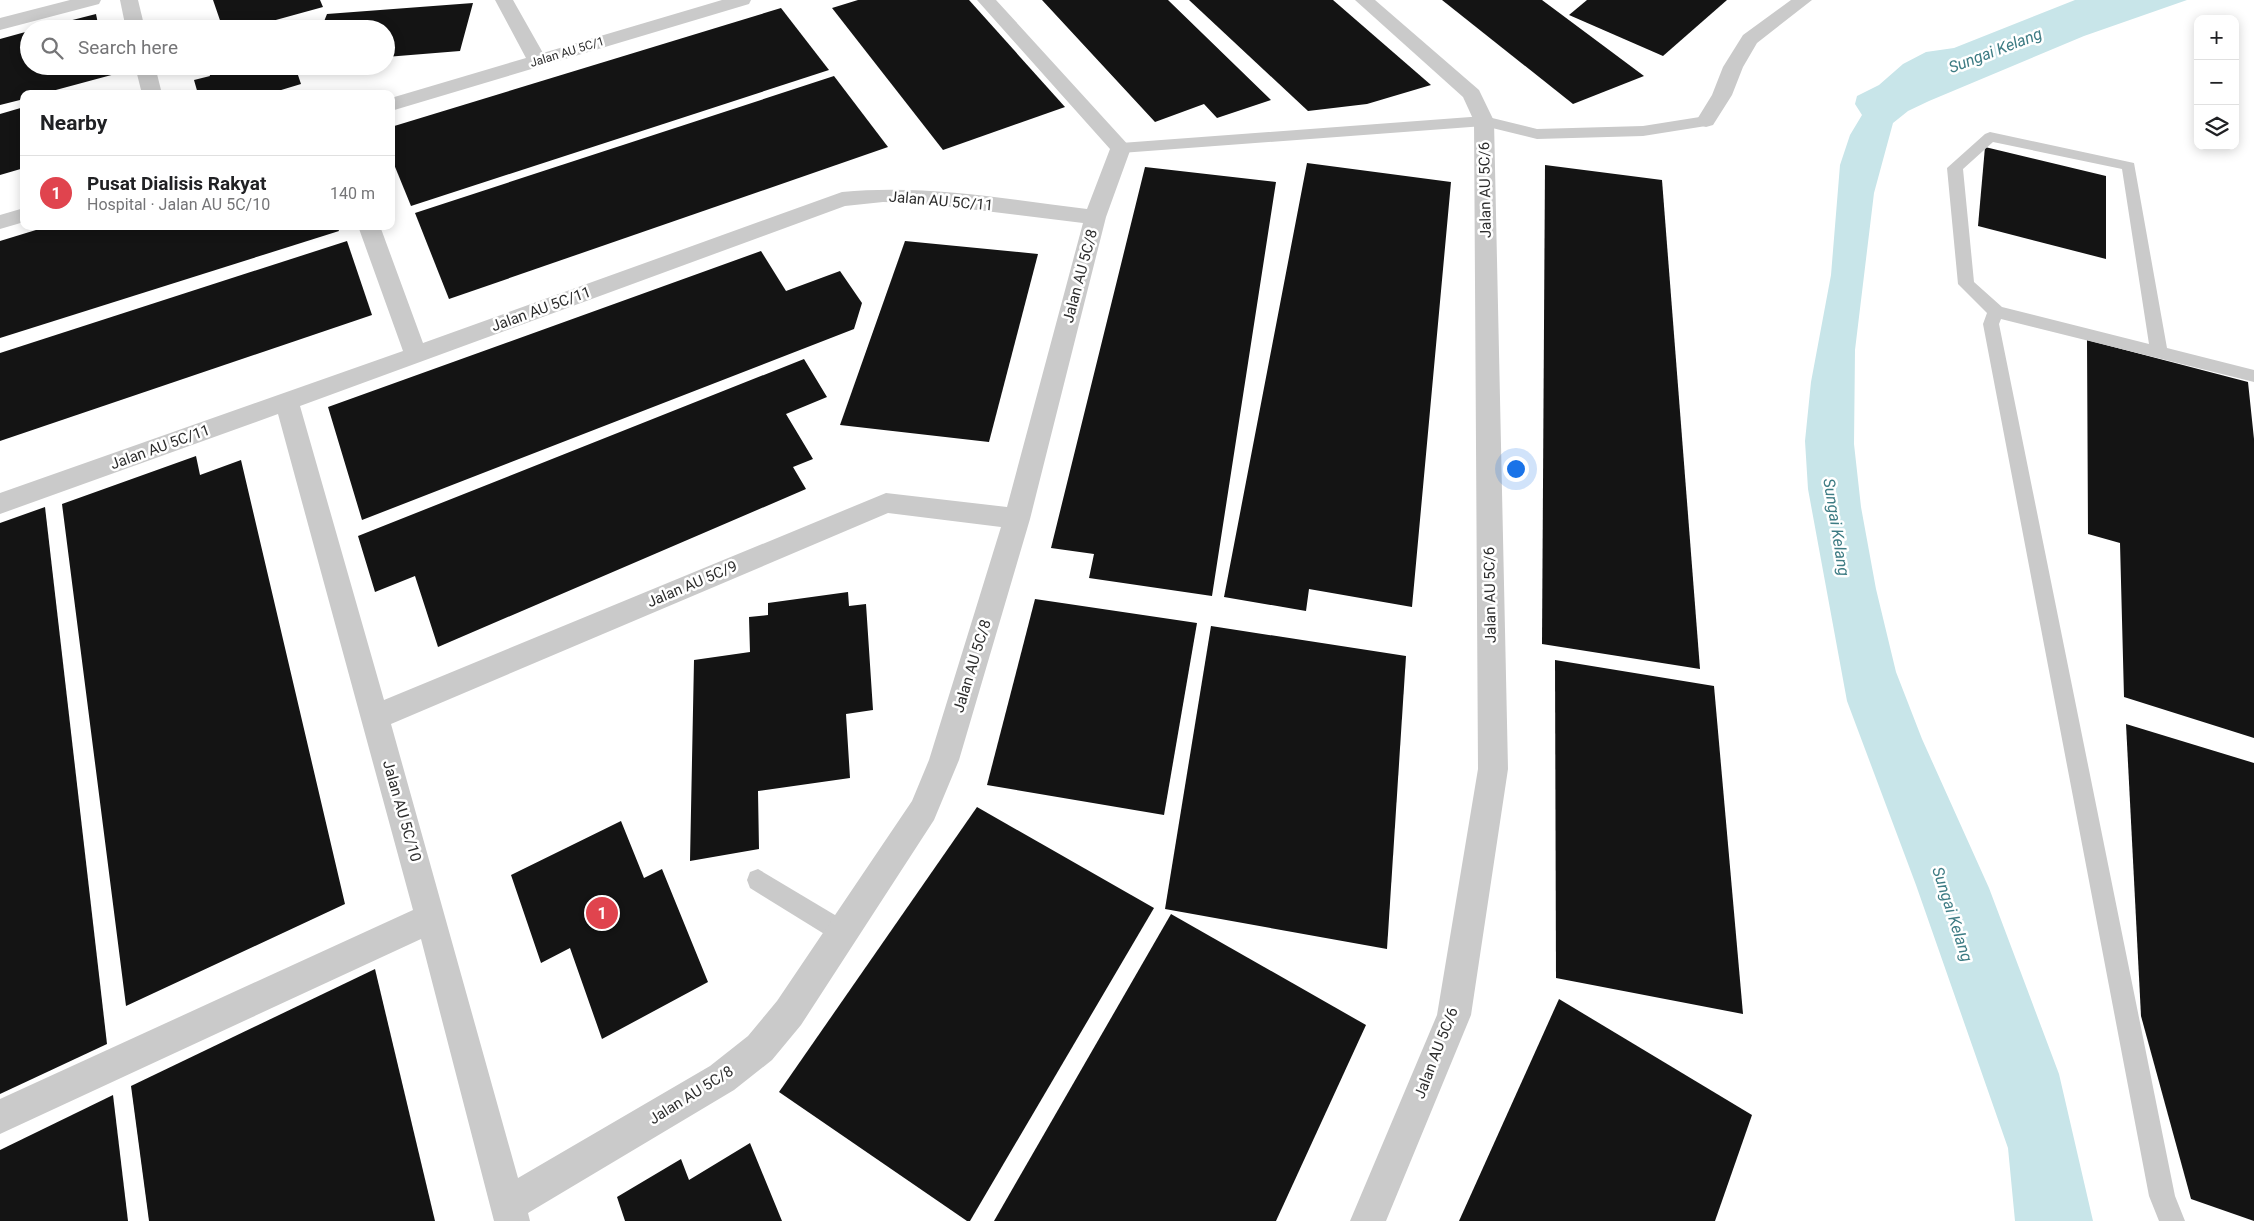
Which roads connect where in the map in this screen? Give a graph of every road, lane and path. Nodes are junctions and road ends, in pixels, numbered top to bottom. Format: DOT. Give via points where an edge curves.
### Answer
graph roads {
  1 [pos="92,0"];
  2 [pos="129,0"];
  3 [pos="504,0"];
  4 [pos="742,0"];
  5 [pos="986,0"];
  6 [pos="1364,0"];
  7 [pos="1803,0"];
  8 [pos="134,20"];
  9 [pos="0,24"];
  10 [pos="537,61"];
  11 [pos="147,75"];
  12 [pos="151,90"];
  13 [pos="395,104"];
  14 [pos="1484,120"];
  15 [pos="1706,121"];
  16 [pos="1121,148"];
  17 [pos="20,216"];
  18 [pos="1095,217"];
  19 [pos="0,222"];
  20 [pos="370,230"];
  21 [pos="1996,312"];
  22 [pos="2159,353"];
  23 [pos="416,355"];
  24 [pos="2254,376"];
  25 [pos="287,402"];
  26 [pos="0,504"];
  27 [pos="1017,518"];
  28 [pos="376,717"];
  29 [pos="758,880"];
  30 [pos="431,918"];
  31 [pos="842,932"];
  32 [pos="0,1117"];
  33 [pos="510,1213"];
  34 [pos="1368,1221"];
  35 [pos="2172,1221"];
  1 -- 9 [label="street"];
  2 -- 8 [label="street"];
  3 -- 10 [label="street"];
  4 -- 10 [label="street, Jalan AU 5C/1"];
  5 -- 16 [label="street"];
  6 -- 14 [label="street, Jalan AU 5C/6" via="1472,94"];
  7 -- 15 [label="street" via="1750,39"];
  10 -- 13 [label="street, Jalan AU 5C/1"];
  11 -- 12 [label="street"];
  14 -- 15 [label="lane" via="1537,134 1643,131"];
  14 -- 16 [label="lane"];
  14 -- 34 [label="street, Jalan AU 5C/6" via="1493,769 1454,1015"];
  16 -- 18 [label="street, Jalan AU 5C/8"];
  17 -- 19 [label="street"];
  18 -- 23 [label="street, Jalan AU 5C/11" via="920,196 842,199"];
  18 -- 27 [label="street, Jalan AU 5C/8"];
  20 -- 23 [label="street"];
  21 -- 22 [label="lane"];
  21 -- 22 [label="lane" via="1966,284 1955,168 1990,137 2129,166"];
  21 -- 35 [label="lane" via="1991,324 2162,1196"];
  22 -- 24 [label="lane"];
  23 -- 25 [label="street, Jalan AU 5C/11"];
  25 -- 26 [label="street, Jalan AU 5C/11"];
  25 -- 28 [label="street, Jalan AU 5C/10"];
  27 -- 28 [label="street, Jalan AU 5C/9" via="886,503"];
  27 -- 31 [label="street, Jalan AU 5C/8" via="944,760 923,810"];
  28 -- 30 [label="street, Jalan AU 5C/10"];
  29 -- 31 [label="lane"];
  30 -- 32 [label="street"];
  30 -- 33 [label="street, Jalan AU 5C/10"];
  31 -- 33 [label="street, Jalan AU 5C/8" via="789,1013 752,1054 722,1078"];
}
